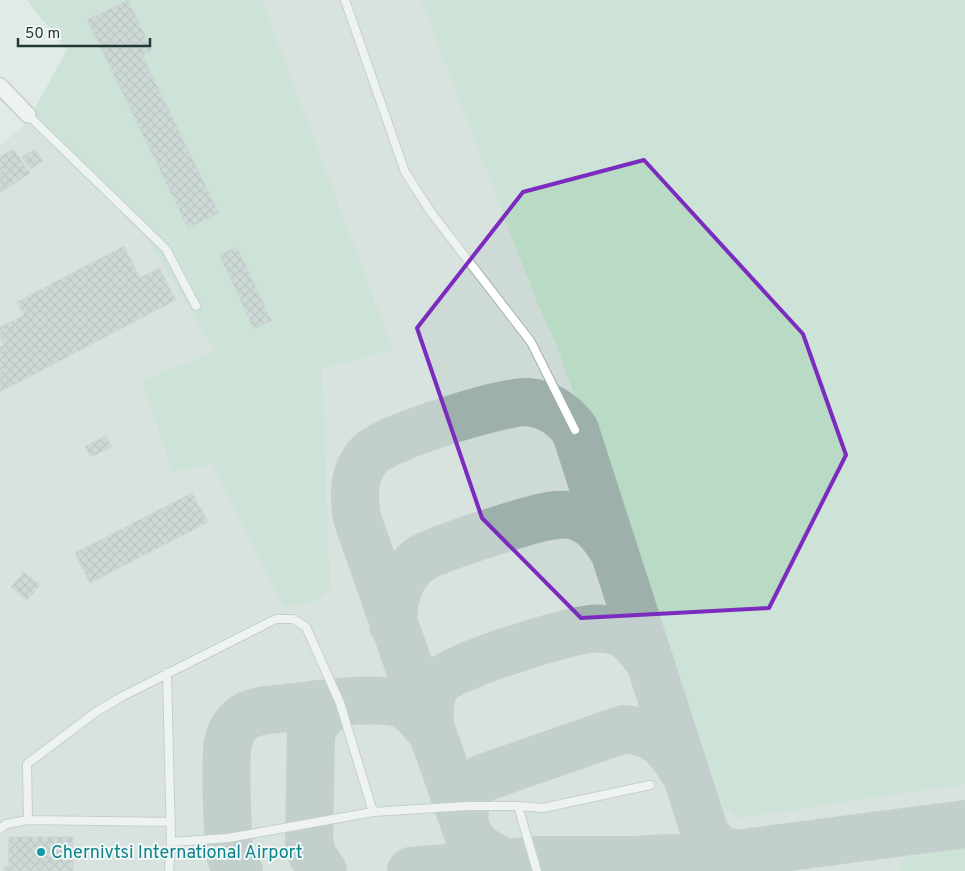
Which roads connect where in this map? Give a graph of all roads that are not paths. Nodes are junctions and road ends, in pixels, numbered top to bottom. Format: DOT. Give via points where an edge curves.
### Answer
graph roads {
  1 [pos="345,0"];
  2 [pos="0,86"];
  3 [pos="28,115"];
  4 [pos="196,306"];
  5 [pos="574,430"];
  6 [pos="167,673"];
  7 [pos="650,785"];
  8 [pos="518,806"];
  9 [pos="373,812"];
  10 [pos="28,820"];
  11 [pos="171,822"];
  12 [pos="0,829"];
  13 [pos="171,842"];
  14 [pos="170,871"];
  15 [pos="537,871"];
  1 -- 5 [label="lane" via="405,172 430,211 531,342"];
  2 -- 3 [label="street"];
  3 -- 4 [label="lane" via="166,249"];
  6 -- 9 [label="lane" via="276,619 293,619 306,627 340,703"];
  6 -- 10 [label="lane" via="96,712 27,764"];
  6 -- 11 [label="lane"];
  7 -- 8 [label="lane" via="543,808"];
  8 -- 9 [label="lane"];
  8 -- 15 [label="lane"];
  9 -- 13 [label="lane" via="228,838"];
  10 -- 11 [label="lane"];
  10 -- 12 [label="lane" via="6,824"];
  11 -- 13 [label="lane"];
  13 -- 14 [label="lane"];
}
